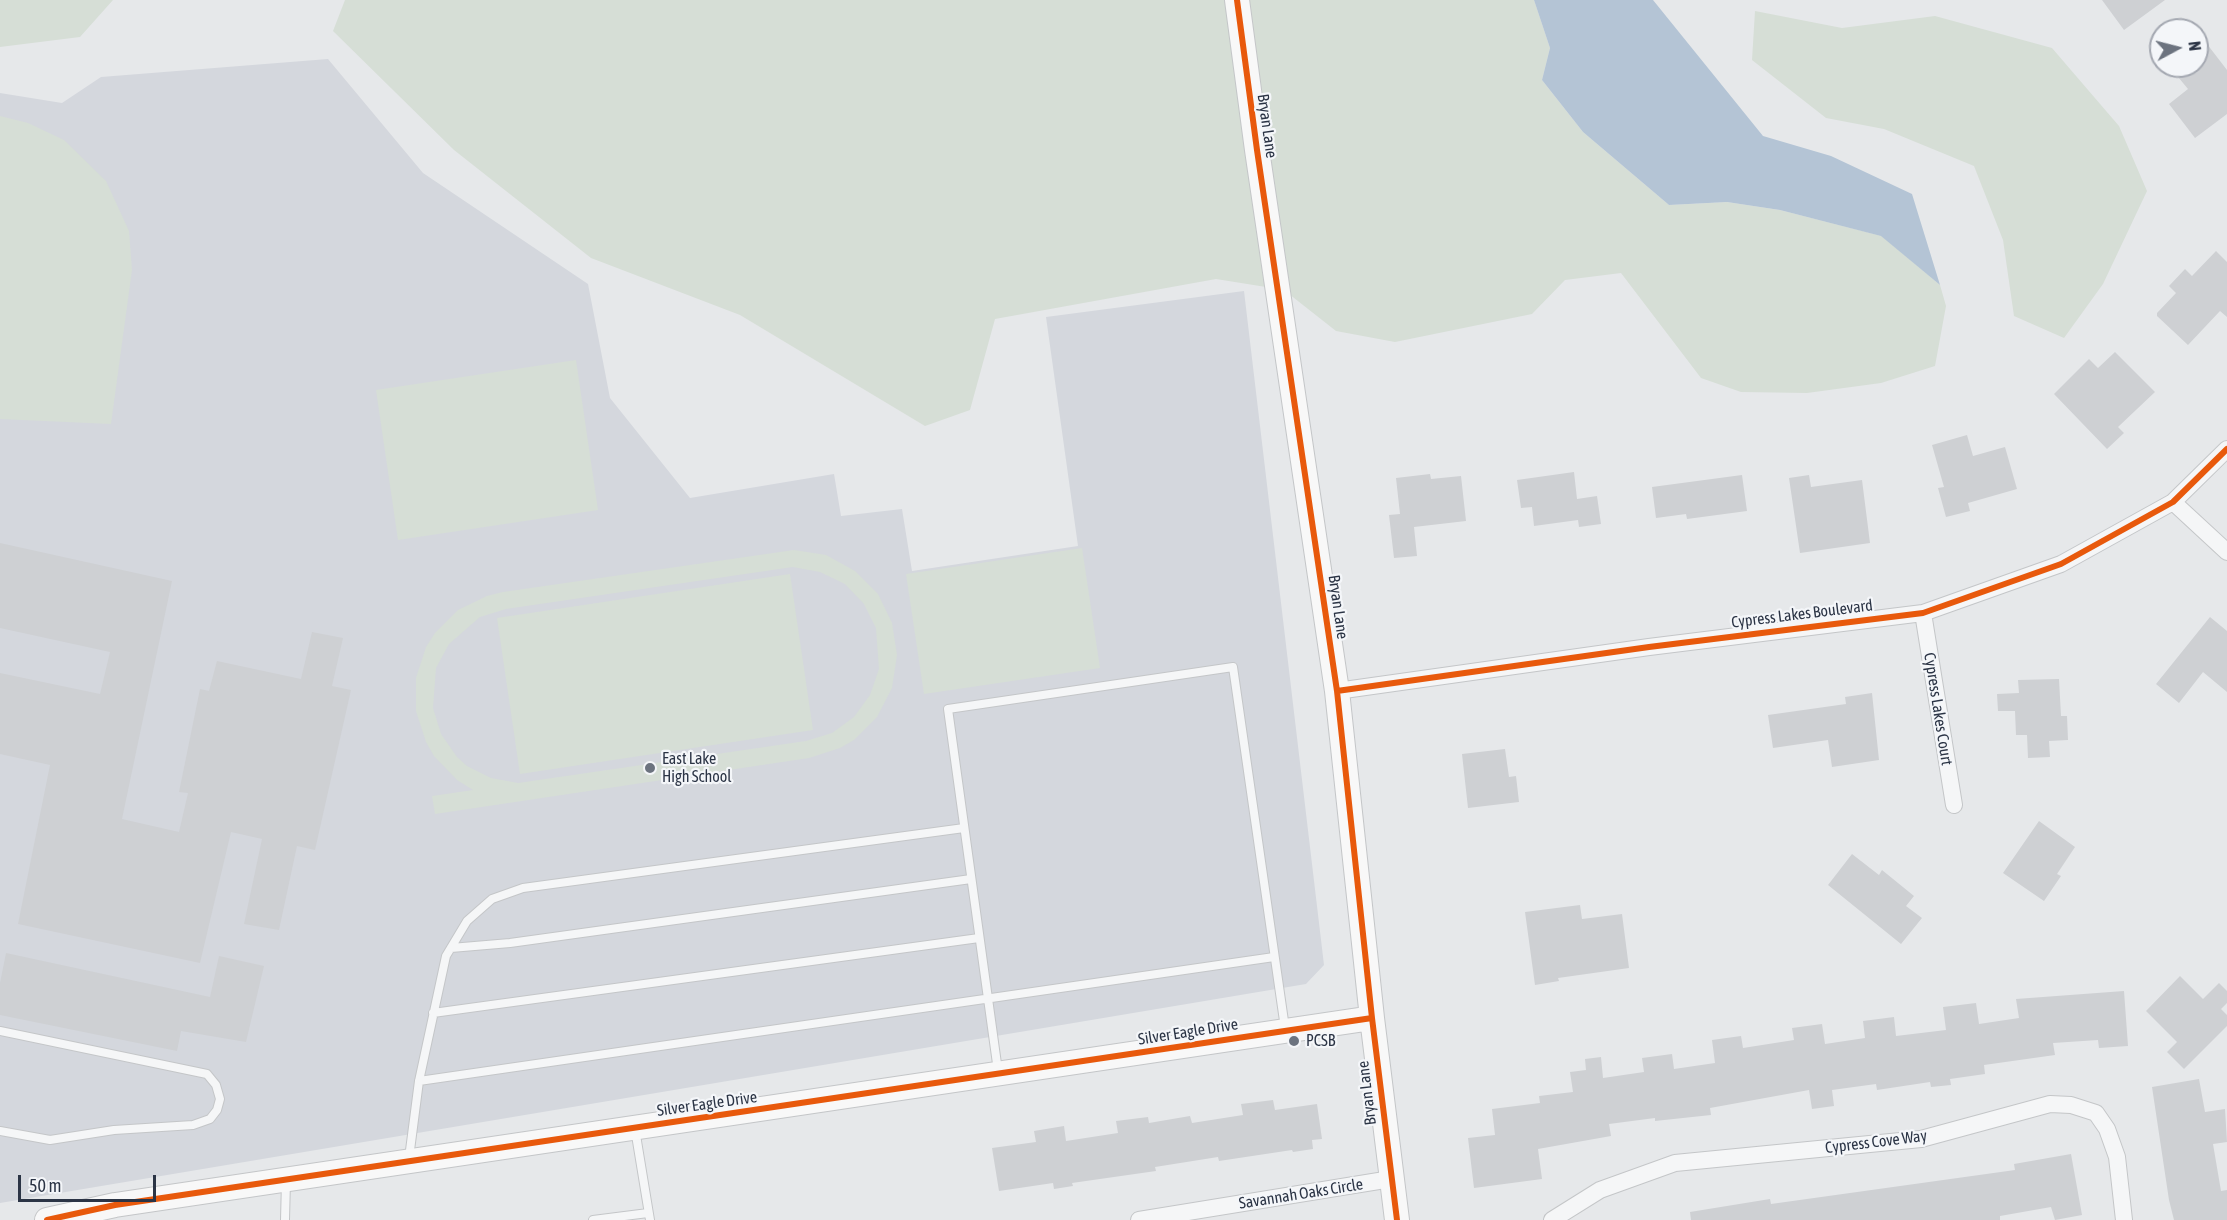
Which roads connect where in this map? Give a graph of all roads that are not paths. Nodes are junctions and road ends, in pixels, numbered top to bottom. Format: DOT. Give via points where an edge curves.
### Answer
graph roads {
  1 [pos="1237,0"];
  2 [pos="2227,449"];
  3 [pos="2173,502"];
  4 [pos="2227,552"];
  5 [pos="1923,613"];
  6 [pos="1337,691"];
  7 [pos="1954,806"];
  8 [pos="964,828"];
  9 [pos="971,879"];
  10 [pos="979,938"];
  11 [pos="451,948"];
  12 [pos="1274,957"];
  13 [pos="988,1001"];
  14 [pos="433,1014"];
  15 [pos="1372,1018"];
  16 [pos="0,1031"];
  17 [pos="1285,1031"];
  18 [pos="999,1074"];
  19 [pos="419,1081"];
  20 [pos="635,1128"];
  21 [pos="0,1131"];
  22 [pos="21,1136"];
  23 [pos="0,1138"];
  24 [pos="409,1162"];
  25 [pos="1391,1179"];
  26 [pos="286,1180"];
  27 [pos="116,1213"];
  28 [pos="649,1216"];
  29 [pos="47,1220"];
  30 [pos="285,1220"];
  31 [pos="593,1220"];
  32 [pos="1139,1220"];
  33 [pos="1397,1220"];
  34 [pos="1551,1220"];
  35 [pos="2124,1220"];
  1 -- 6 [label="street, Bryan Lane"];
  2 -- 3 [label="street, Cypress Lakes Boulevard"];
  3 -- 4 [label="street"];
  3 -- 5 [label="street, Cypress Lakes Boulevard" via="2061,564"];
  5 -- 6 [label="street, Cypress Lakes Boulevard"];
  5 -- 7 [label="street, Cypress Lakes Court"];
  6 -- 15 [label="street, Bryan Lane"];
  8 -- 9 [label="lane"];
  8 -- 11 [label="lane" via="524,888 492,899 467,921"];
  8 -- 12 [label="lane" via="948,709 1233,667"];
  9 -- 10 [label="lane"];
  9 -- 11 [label="lane"];
  10 -- 13 [label="lane"];
  10 -- 14 [label="lane"];
  11 -- 14 [label="lane"];
  12 -- 13 [label="lane"];
  12 -- 17 [label="lane"];
  13 -- 18 [label="lane"];
  13 -- 19 [label="lane"];
  14 -- 19 [label="lane"];
  15 -- 17 [label="street, Silver Eagle Drive"];
  15 -- 25 [label="street, Bryan Lane"];
  16 -- 22 [label="lane" via="207,1074 220,1099 218,1110 210,1119 193,1125 114,1130 50,1140"];
  17 -- 18 [label="street, Silver Eagle Drive"];
  18 -- 20 [label="street, Silver Eagle Drive"];
  19 -- 24 [label="lane"];
  20 -- 24 [label="street, Silver Eagle Drive"];
  20 -- 28 [label="lane"];
  21 -- 22 [label="lane"];
  22 -- 23 [label="lane"];
  24 -- 26 [label="street, Silver Eagle Drive"];
  25 -- 32 [label="street, Savannah Oaks Circle"];
  25 -- 33 [label="street, Bryan Lane"];
  26 -- 27 [label="street, Silver Eagle Drive"];
  26 -- 30 [label="lane"];
  27 -- 29 [label="street, Silver Eagle Drive"];
  28 -- 31 [label="lane"];
  34 -- 35 [label="street, Cypress Cove Way" via="1600,1191 1675,1163 1922,1139 2050,1104 2071,1105 2096,1113 2107,1129 2116,1156"];
}
